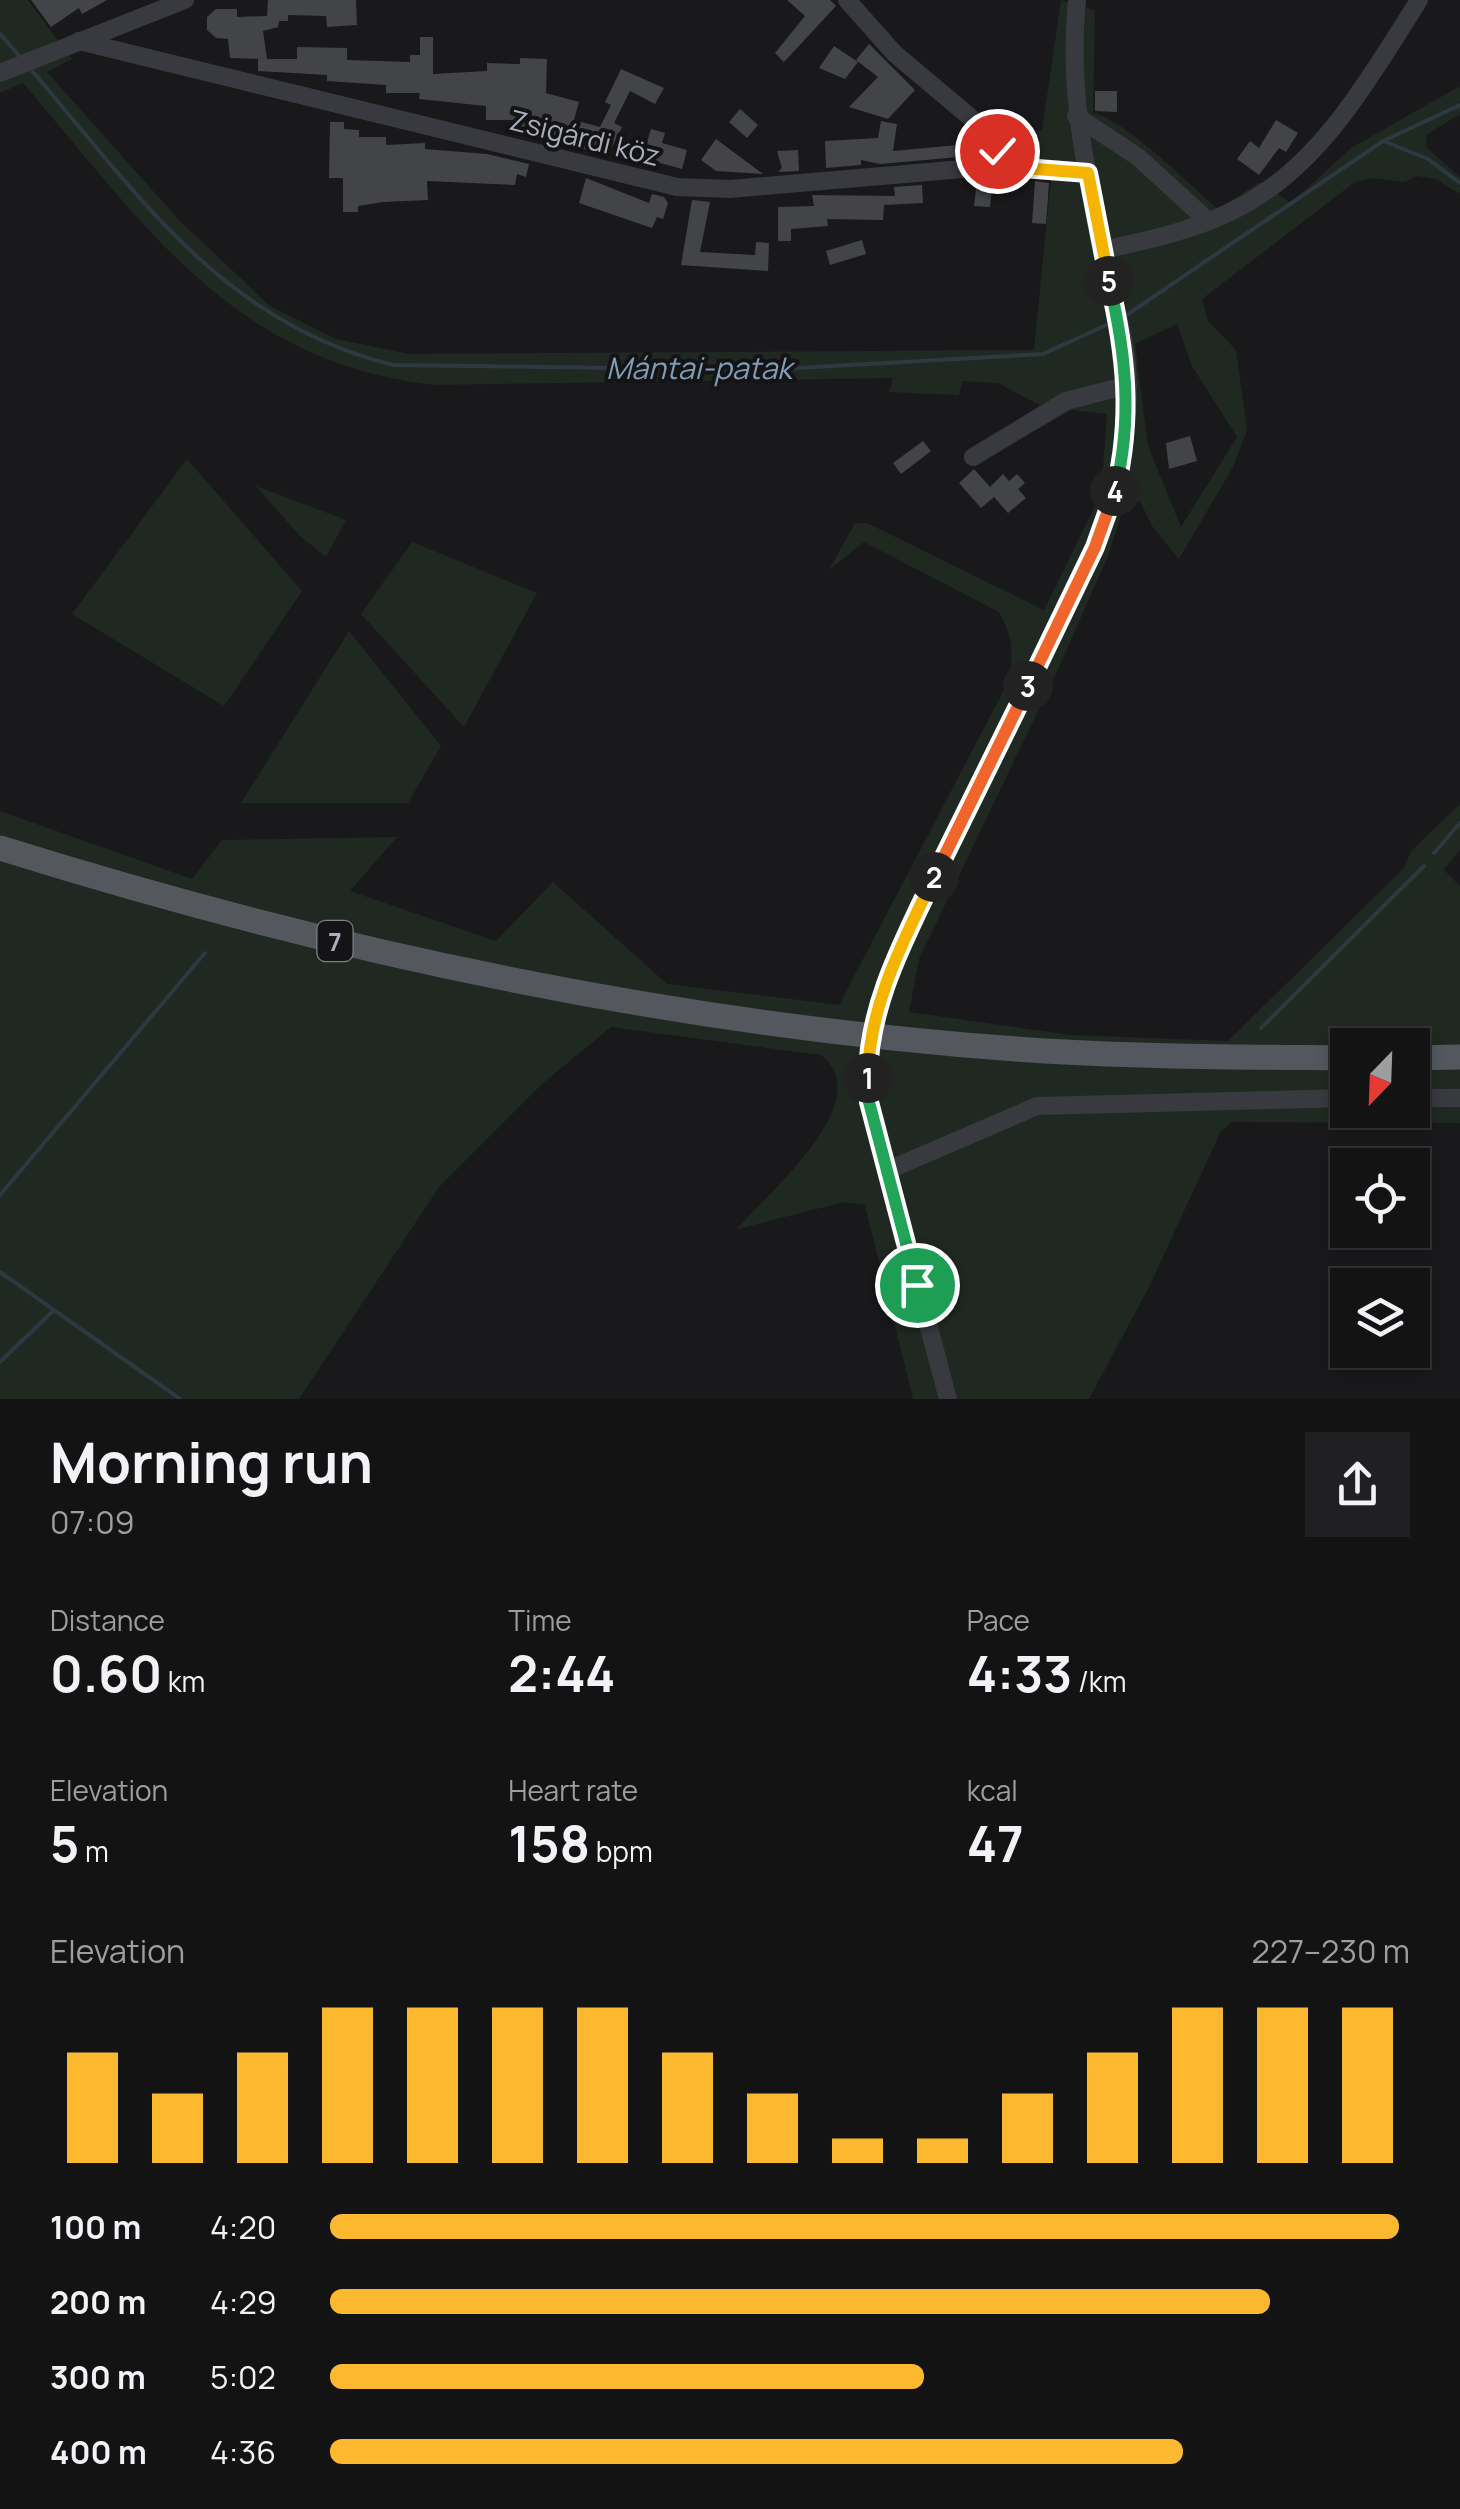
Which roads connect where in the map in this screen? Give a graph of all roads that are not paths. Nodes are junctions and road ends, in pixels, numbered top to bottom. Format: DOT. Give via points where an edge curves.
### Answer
graph roads {
  1 [pos="185,0"];
  2 [pos="847,0"];
  3 [pos="1077,0"];
  4 [pos="1419,0"];
  5 [pos="79,41"];
  6 [pos="4,72"];
  7 [pos="1076,116"];
  8 [pos="998,166"];
  9 [pos="1088,173"];
  10 [pos="1208,220"];
  11 [pos="1102,250"];
  12 [pos="1128,385"];
  13 [pos="974,457"];
  14 [pos="0,848"];
  15 [pos="872,1033"];
  16 [pos="1460,1057"];
  17 [pos="1330,1058"];
  18 [pos="1430,1058"];
  19 [pos="1330,1098"];
  20 [pos="1430,1098"];
  21 [pos="1460,1098"];
  22 [pos="886,1170"];
  23 [pos="948,1399"];
  1 -- 5 [label="street"];
  2 -- 8 [label="street" via="894,53 983,128"];
  3 -- 7 [label="street"];
  4 -- 10 [label="street" via="1302,161 1258,197"];
  5 -- 6 [label="street"];
  5 -- 8 [label="street, Zsigárdi köz" via="677,188"];
  7 -- 9 [label="street"];
  7 -- 10 [label="street" via="1138,157"];
  8 -- 9 [label="street, Zsigárdi köz"];
  9 -- 11 [label="street"];
  10 -- 11 [label="street"];
  11 -- 12 [label="street"];
  12 -- 13 [label="street" via="1066,402"];
  12 -- 15 [label="street" via="1114,494 1068,604 907,933"];
  14 -- 15 [label="main road, 7" via="311,936 580,994"];
  15 -- 17 [label="main road, 7" via="1092,1054"];
  15 -- 22 [label="street" via="868,1087"];
  16 -- 18 [label="main road"];
  19 -- 22 [label="street" via="1038,1106"];
  20 -- 21 [label="street"];
  22 -- 23 [label="street"];
}
